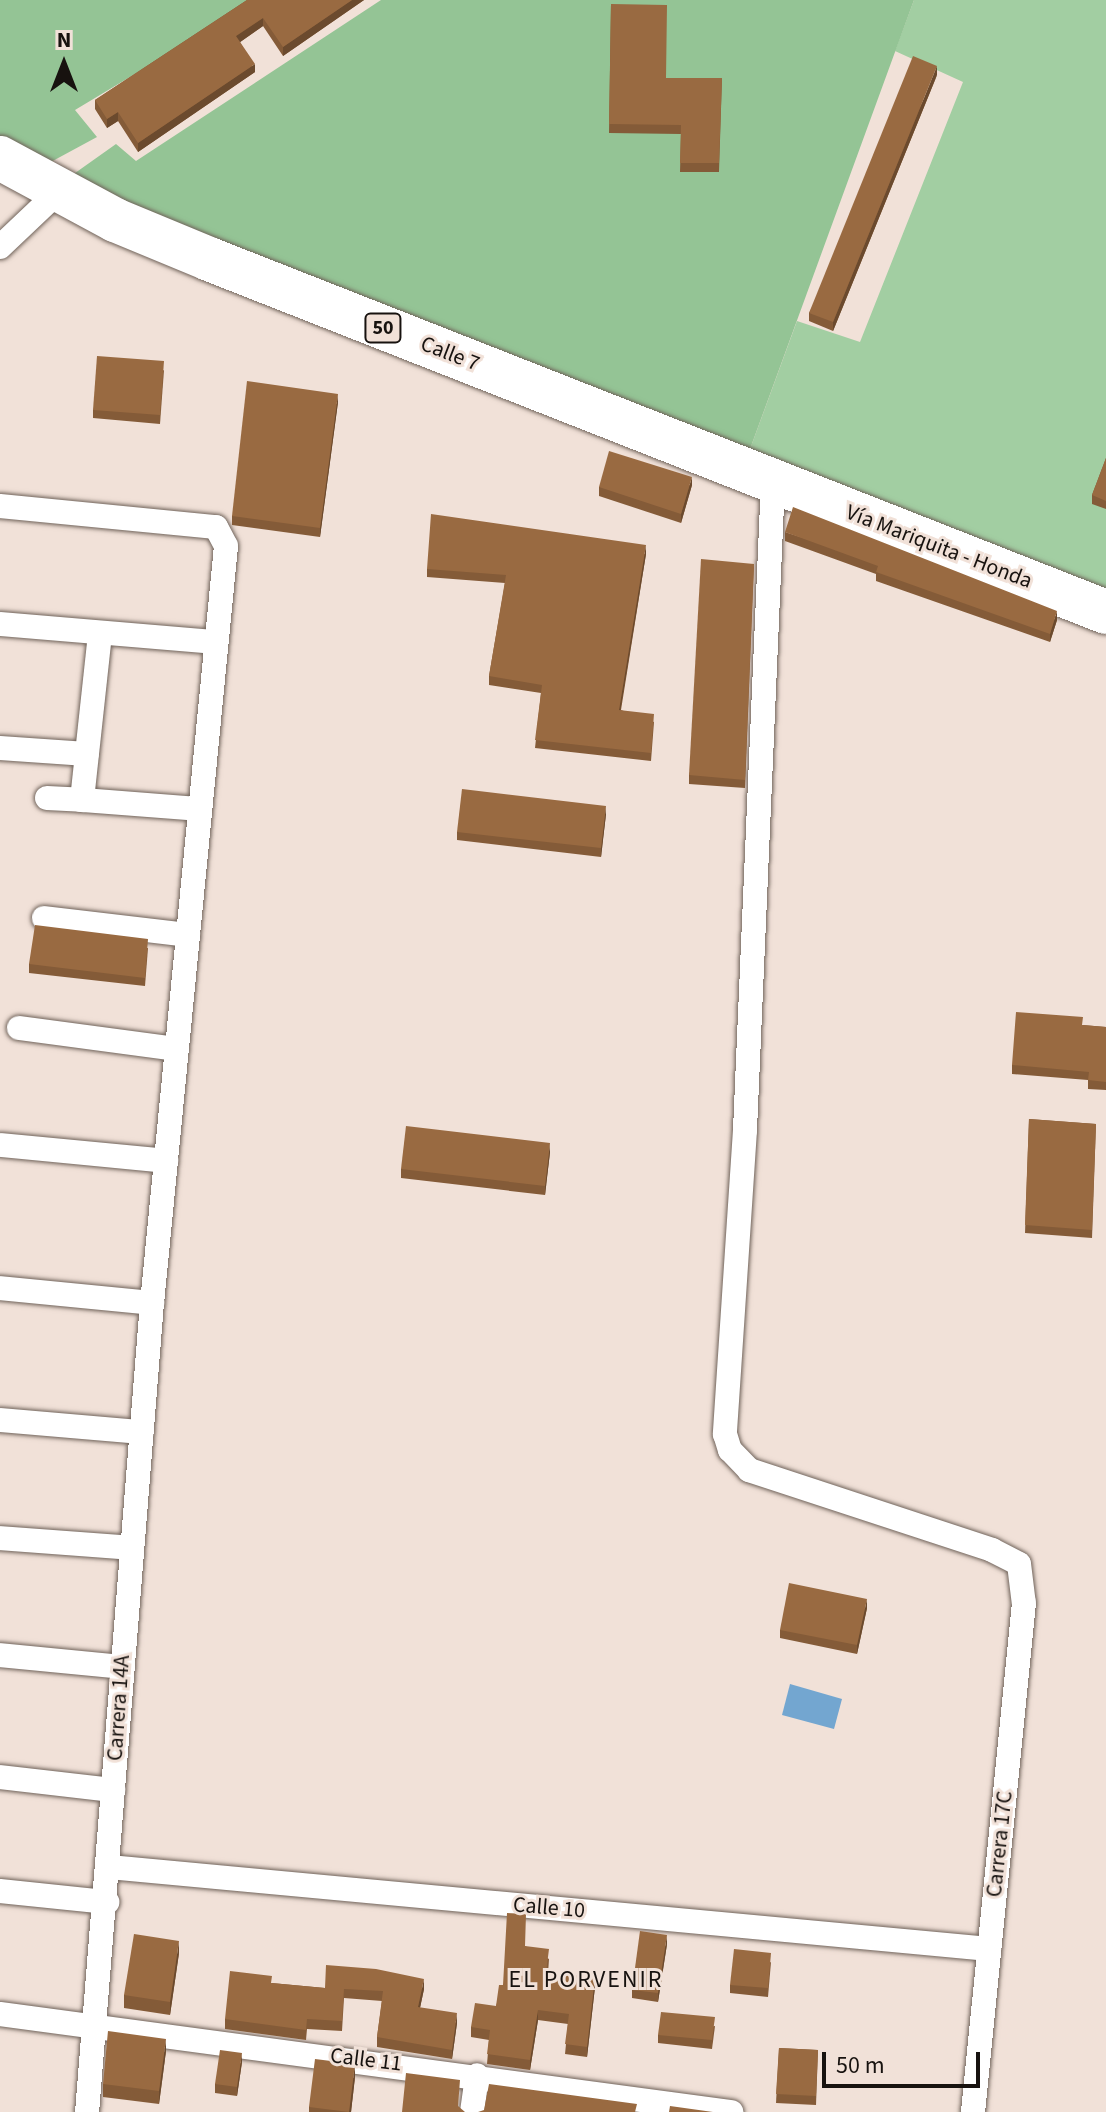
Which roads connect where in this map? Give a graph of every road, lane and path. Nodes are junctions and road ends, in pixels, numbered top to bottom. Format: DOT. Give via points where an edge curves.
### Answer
graph roads {
  1 [pos="0,158"];
  2 [pos="58,192"];
  3 [pos="0,247"];
  4 [pos="773,481"];
  5 [pos="0,506"];
  6 [pos="1106,612"];
  7 [pos="0,624"];
  8 [pos="100,634"];
  9 [pos="213,642"];
  10 [pos="0,748"];
  11 [pos="87,754"];
  12 [pos="47,798"];
  13 [pos="82,800"];
  14 [pos="199,809"];
  15 [pos="44,918"];
  16 [pos="188,935"];
  17 [pos="19,1028"];
  18 [pos="177,1049"];
  19 [pos="1,1145"];
  20 [pos="166,1161"];
  21 [pos="0,1288"];
  22 [pos="152,1303"];
  23 [pos="0,1420"];
  24 [pos="141,1432"];
  25 [pos="0,1538"];
  26 [pos="132,1548"];
  27 [pos="0,1655"];
  28 [pos="122,1667"];
  29 [pos="0,1777"];
  30 [pos="113,1790"];
  31 [pos="109,1867"];
  32 [pos="0,1891"];
  33 [pos="107,1902"];
  34 [pos="989,1949"];
  35 [pos="0,2014"];
  36 [pos="97,2025"];
  37 [pos="477,2075"];
  38 [pos="87,2112"];
  39 [pos="472,2112"];
  40 [pos="731,2112"];
  41 [pos="973,2112"];
  1 -- 2 [label="highway, Calle 7 / 50"];
  2 -- 3 [label="street"];
  2 -- 4 [label="highway, Calle 7 / 50" via="196,254"];
  4 -- 6 [label="highway, Vía Mariquita - Honda / 50"];
  4 -- 34 [label="street, Carrera 17C" via="745,1130 725,1434 730,1450 749,1470 992,1550 1019,1564 1023,1575"];
  5 -- 9 [label="street, Carrera 14A" via="216,527 226,546"];
  7 -- 8 [label="street"];
  8 -- 9 [label="street"];
  8 -- 11 [label="street"];
  9 -- 14 [label="street, Carrera 14A"];
  10 -- 11 [label="street"];
  11 -- 13 [label="street"];
  12 -- 13 [label="street"];
  13 -- 14 [label="street"];
  14 -- 16 [label="street, Carrera 14A"];
  15 -- 16 [label="street"];
  16 -- 18 [label="street, Carrera 14A"];
  17 -- 18 [label="street"];
  18 -- 20 [label="street, Carrera 14A"];
  19 -- 20 [label="street"];
  20 -- 22 [label="street, Carrera 14A"];
  21 -- 22 [label="street"];
  22 -- 24 [label="street, Carrera 14A"];
  23 -- 24 [label="street"];
  24 -- 26 [label="street, Carrera 14A"];
  25 -- 26 [label="street"];
  26 -- 28 [label="street, Carrera 14A"];
  27 -- 28 [label="street"];
  28 -- 30 [label="street, Carrera 14A"];
  29 -- 30 [label="street"];
  30 -- 31 [label="street, Carrera 14A"];
  31 -- 33 [label="street, Carrera 14A"];
  31 -- 34 [label="street, Calle 10"];
  32 -- 33 [label="street"];
  33 -- 36 [label="street, Carrera 14A"];
  34 -- 41 [label="street, Carrera 17C"];
  35 -- 36 [label="street, Calle 11"];
  36 -- 37 [label="street, Calle 11"];
  36 -- 38 [label="street, Carrera 14A"];
  37 -- 39 [label="street"];
  37 -- 40 [label="street, Calle 11"];
}
